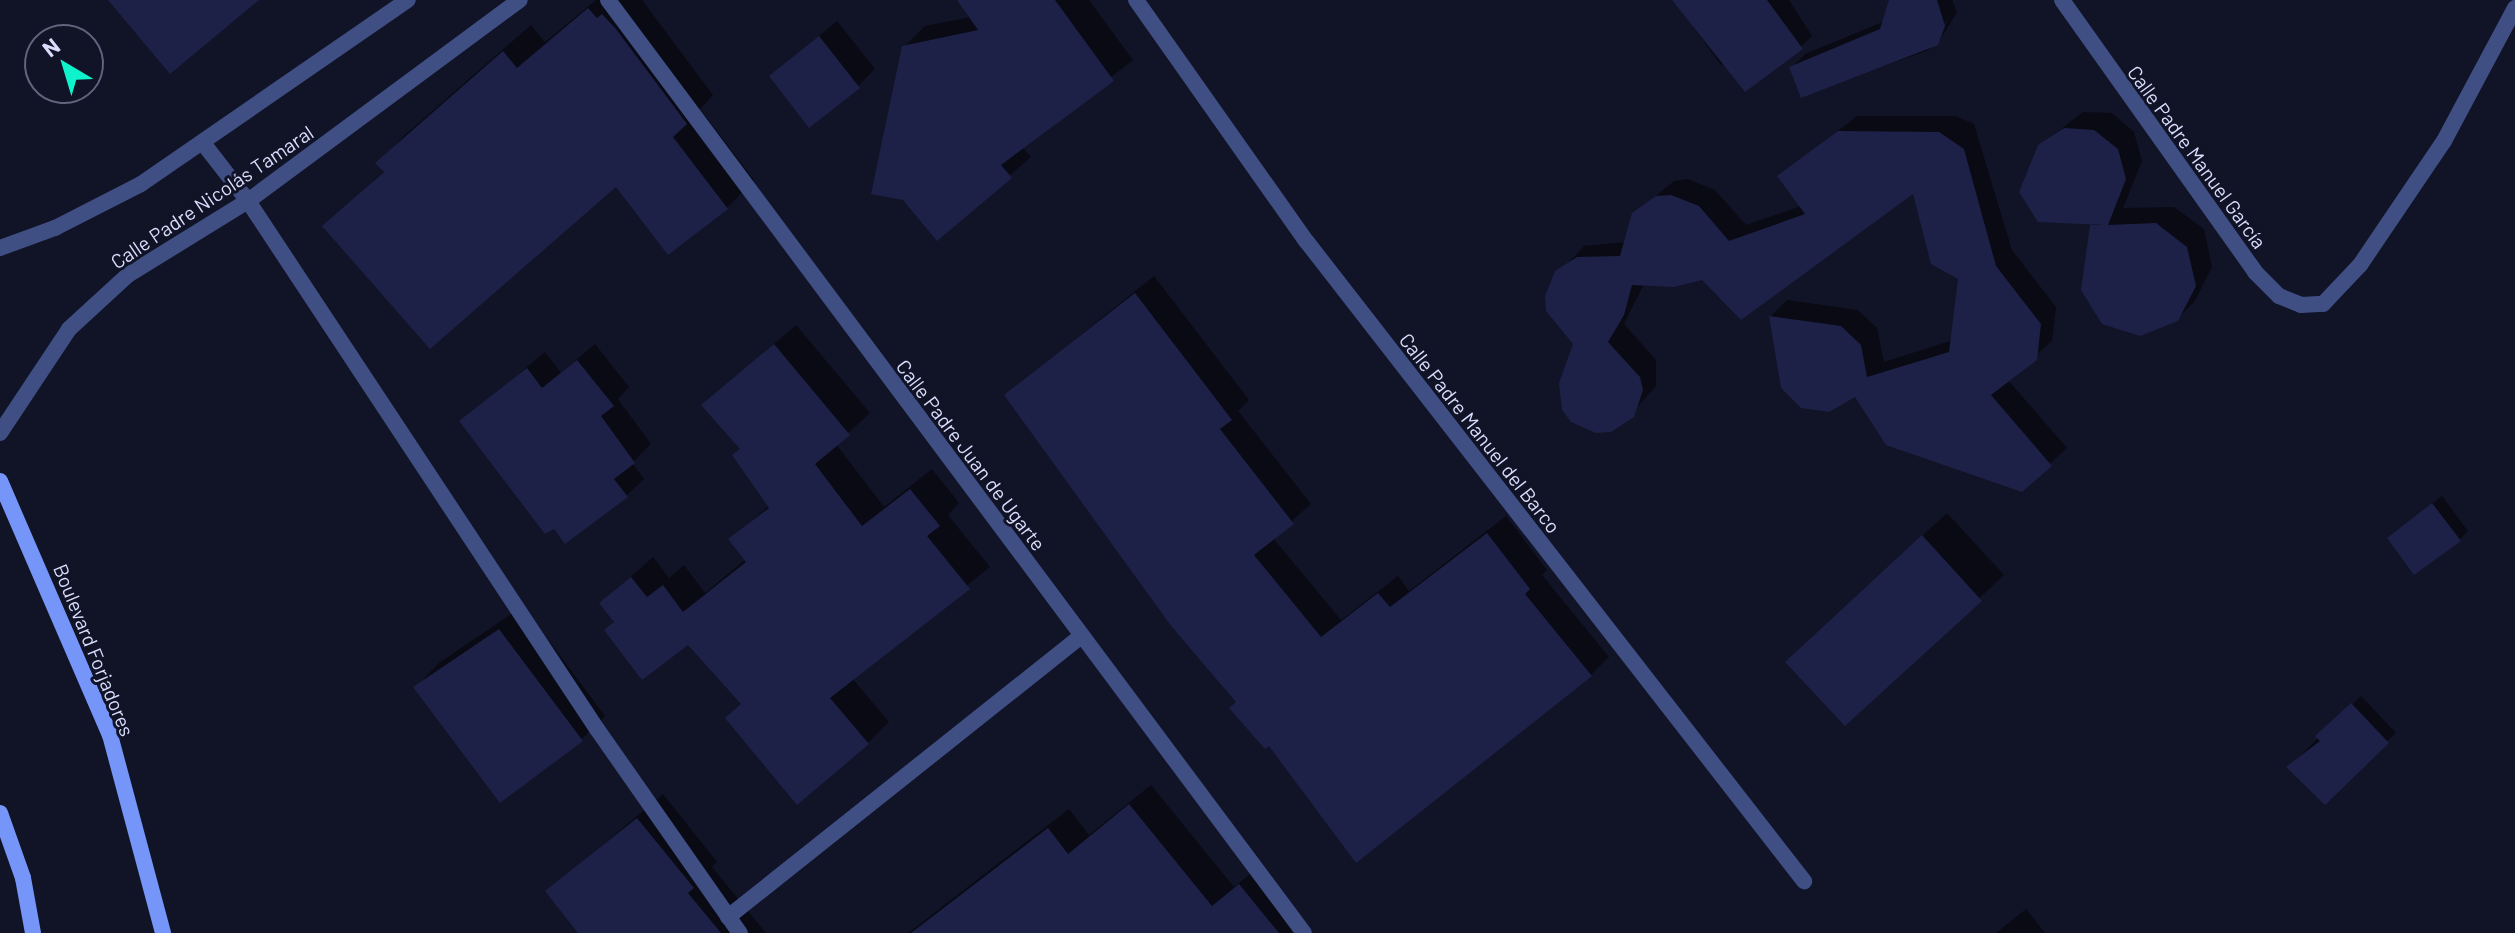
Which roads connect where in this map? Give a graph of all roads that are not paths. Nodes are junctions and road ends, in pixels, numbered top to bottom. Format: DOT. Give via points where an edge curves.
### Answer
graph roads {
  1 [pos="408,0"];
  2 [pos="520,0"];
  3 [pos="608,0"];
  4 [pos="1136,0"];
  5 [pos="2062,0"];
  6 [pos="2515,8"];
  7 [pos="203,143"];
  8 [pos="248,201"];
  9 [pos="0,248"];
  10 [pos="0,433"];
  11 [pos="0,481"];
  12 [pos="1081,636"];
  13 [pos="0,813"];
  14 [pos="1804,881"];
  15 [pos="728,917"];
  16 [pos="33,933"];
  17 [pos="163,933"];
  18 [pos="740,933"];
  19 [pos="1304,933"];
  1 -- 7 [label="street"];
  2 -- 8 [label="street, Calle Padre Nicolás Tamaral"];
  3 -- 12 [label="street, Calle Padre Juan de Ugarte"];
  4 -- 14 [label="street, Calle Padre Manuel del Barco" via="1307,242"];
  5 -- 6 [label="street, Calle Padre Manuel García" via="2255,272 2279,296 2301,305 2323,304 2360,265 2444,141"];
  7 -- 8 [label="street"];
  7 -- 9 [label="street" via="141,184 55,228"];
  8 -- 10 [label="street, Calle Padre Nicolás Tamaral" via="128,275 69,329"];
  8 -- 15 [label="street" via="597,729"];
  11 -- 17 [label="main road, Boulevard Forjadores" via="110,735"];
  12 -- 15 [label="street"];
  12 -- 19 [label="street, Calle Padre Juan de Ugarte"];
  13 -- 16 [label="main road" via="23,878"];
  15 -- 18 [label="street"];
}
